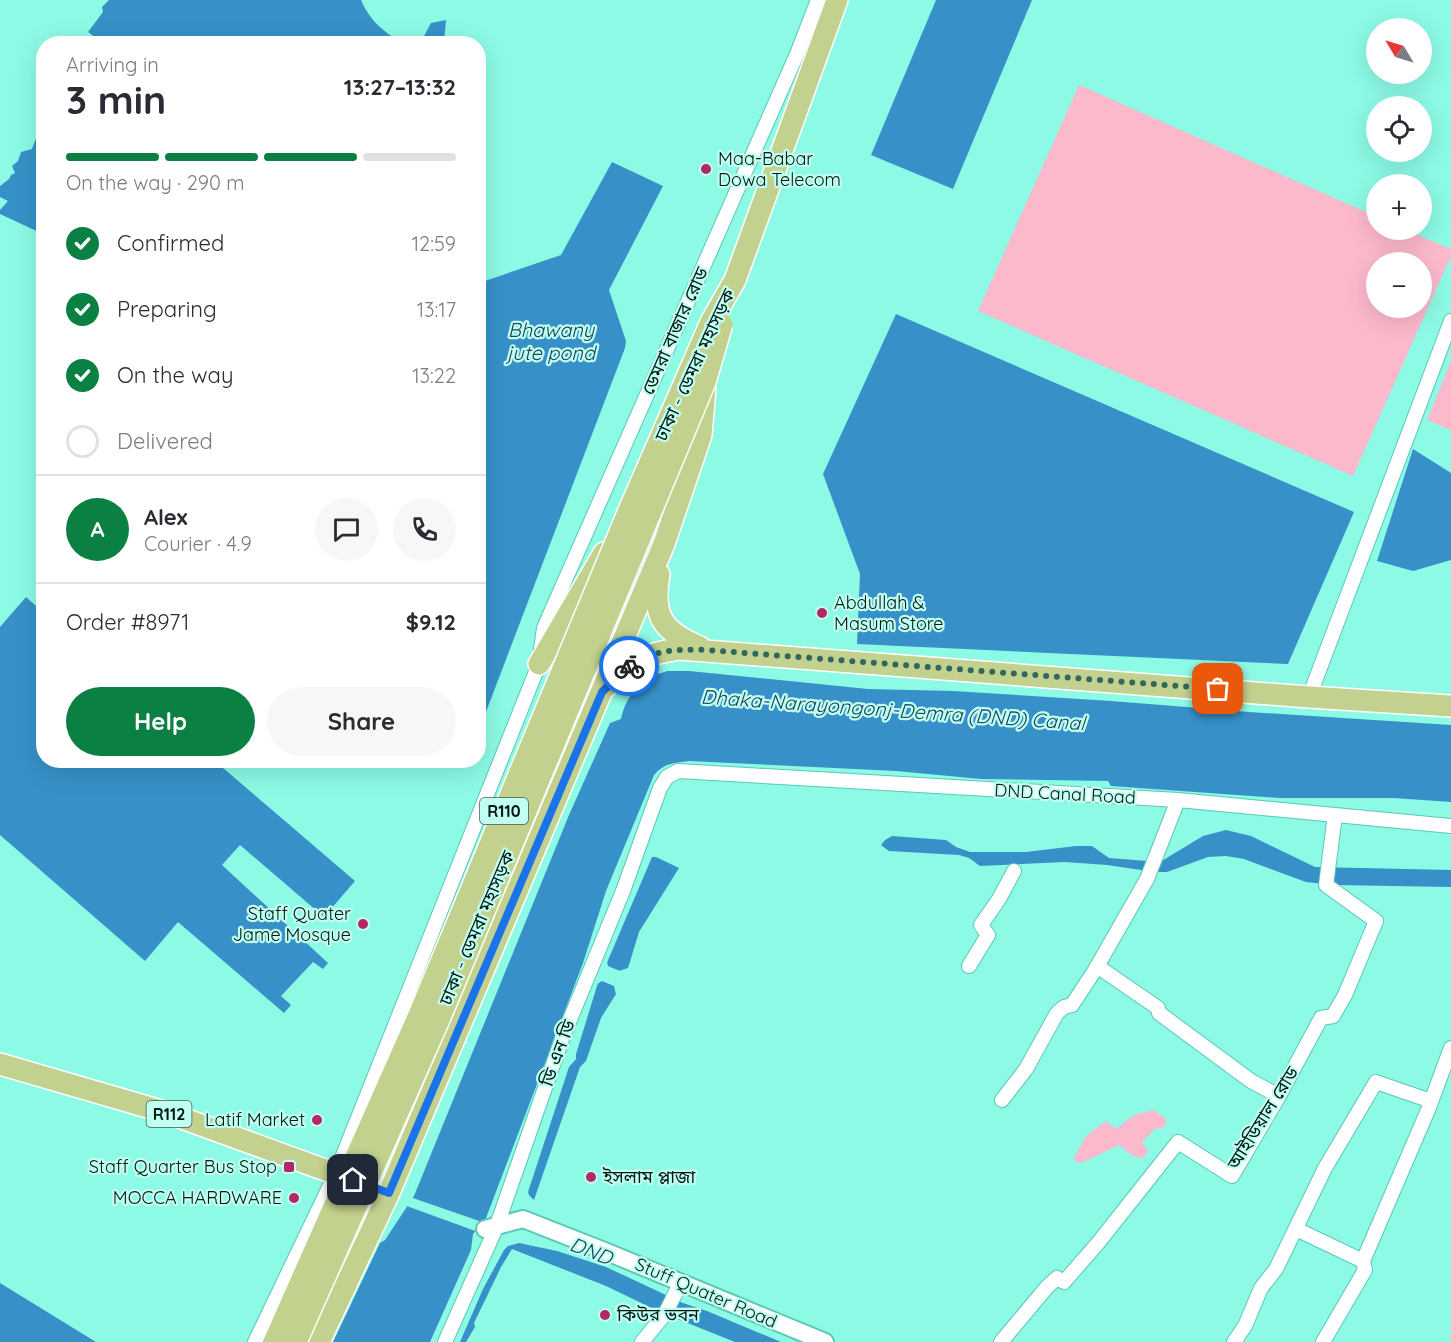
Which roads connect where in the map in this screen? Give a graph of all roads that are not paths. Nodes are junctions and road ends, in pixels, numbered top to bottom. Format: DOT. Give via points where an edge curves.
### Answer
graph roads {
  1 [pos="819,0"];
  2 [pos="837,0"];
  3 [pos="735,280"];
  4 [pos="1451,321"];
  5 [pos="705,382"];
  6 [pos="630,508"];
  7 [pos="664,544"];
  8 [pos="706,650"];
  9 [pos="539,664"];
  10 [pos="602,692"];
  11 [pos="1309,697"];
  12 [pos="1451,705"];
  13 [pos="678,771"];
  14 [pos="1178,800"];
  15 [pos="1335,815"];
  16 [pos="1451,826"];
  17 [pos="1014,871"];
  18 [pos="969,966"];
  19 [pos="1097,966"];
  20 [pos="1451,1048"];
  21 [pos="0,1064"];
  22 [pos="1279,1096"];
  23 [pos="1002,1100"];
  24 [pos="1431,1101"];
  25 [pos="336,1173"];
  26 [pos="394,1195"];
  27 [pos="490,1228"];
  28 [pos="1296,1228"];
  29 [pos="1363,1261"];
  30 [pos="677,1290"];
  31 [pos="255,1342"];
  32 [pos="274,1342"];
  33 [pos="296,1342"];
  34 [pos="319,1342"];
  35 [pos="445,1342"];
  36 [pos="642,1342"];
  37 [pos="825,1342"];
  38 [pos="1001,1342"];
  39 [pos="1234,1342"];
  40 [pos="1323,1342"];
  1 -- 9 [label="street, ডেমরা বাজার রোড" via="544,628"];
  2 -- 3 [label="main road"];
  3 -- 5 [label="main road, ঢাকা - ডেমরা মহাসড়ক / R110, bridge"];
  3 -- 6 [label="main road, ঢাকা - ডেমরা মহাসড়ক / R110, bridge" via="711,322"];
  4 -- 11 [label="street"];
  5 -- 7 [label="main road" via="701,435"];
  5 -- 33 [label="main road, ঢাকা - ডেমরা মহাসড়ক / R110, bridge" via="438,1022"];
  6 -- 9 [label="main road"];
  6 -- 32 [label="main road, ঢাকা - ডেমরা মহাসড়ক / R110, bridge" via="419,1015"];
  7 -- 8 [label="main road" via="656,596 662,620 670,632"];
  7 -- 10 [label="main road"];
  8 -- 10 [label="main road" via="652,653 624,669"];
  8 -- 11 [label="main road"];
  9 -- 25 [label="street, ডেমরা বাজার রোড"];
  10 -- 26 [label="main road"];
  11 -- 12 [label="main road"];
  13 -- 14 [label="street, DND Canal Road"];
  13 -- 27 [label="street, ডি এন ডি" via="667,777 660,788"];
  14 -- 15 [label="street, DND Canal Road"];
  14 -- 19 [label="street" via="1149,875"];
  15 -- 16 [label="street, DND Canal Road"];
  15 -- 22 [label="street, আইডিয়াল রোড" via="1326,885 1376,921 1345,995 1333,1016 1322,1018"];
  17 -- 18 [label="street" via="981,925 988,935"];
  19 -- 22 [label="street" via="1251,1081"];
  19 -- 23 [label="street" via="1072,1005 1057,1013 1026,1069"];
  20 -- 24 [label="street"];
  21 -- 25 [label="main road, R112" via="168,1113"];
  22 -- 38 [label="street, আইডিয়াল রোড" via="1232,1176 1178,1142 1064,1282 1057,1278 1047,1287"];
  24 -- 28 [label="street" via="1376,1082 1343,1135"];
  24 -- 29 [label="street"];
  25 -- 26 [label="main road"];
  25 -- 31 [label="street, ডেমরা বাজার রোড"];
  26 -- 34 [label="main road"];
  27 -- 30 [label="street, Stuff Quater Road" via="523,1219"];
  27 -- 35 [label="street, ডি এন ডি"];
  28 -- 29 [label="street"];
  28 -- 39 [label="street"];
  29 -- 40 [label="street" via="1365,1270"];
  30 -- 36 [label="street" via="665,1314"];
  30 -- 37 [label="street, Stuff Quater Road"];
}
